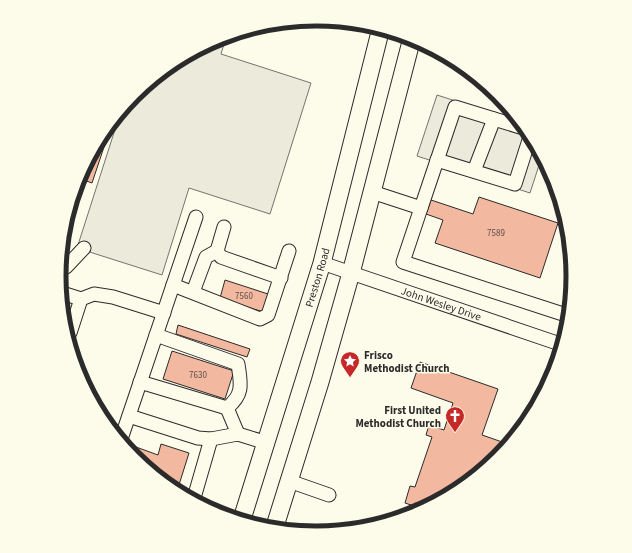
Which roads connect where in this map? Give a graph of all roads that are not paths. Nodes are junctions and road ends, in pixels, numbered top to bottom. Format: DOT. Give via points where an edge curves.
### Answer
graph roads {
  1 [pos="379,35"];
  2 [pos="410,44"];
  3 [pos="494,119"];
  4 [pos="516,126"];
  5 [pos="528,143"];
  6 [pos="437,160"];
  7 [pos="474,171"];
  8 [pos="372,192"];
  9 [pos="421,208"];
  10 [pos="196,217"];
  11 [pos="224,227"];
  12 [pos="84,248"];
  13 [pos="289,251"];
  14 [pos="211,254"];
  15 [pos="322,263"];
  16 [pos="66,267"];
  17 [pos="351,273"];
  18 [pos="280,278"];
  19 [pos="173,284"];
  20 [pos="193,292"];
  21 [pos="66,294"];
  22 [pos="81,299"];
  23 [pos="164,313"];
  24 [pos="563,314"];
  25 [pos="71,330"];
  26 [pos="156,335"];
  27 [pos="557,343"];
  28 [pos="140,382"];
  29 [pos="227,408"];
  30 [pos="129,416"];
  31 [pos="238,434"];
  32 [pos="122,435"];
  33 [pos="211,439"];
  34 [pos="267,443"];
  35 [pos="289,481"];
  36 [pos="195,495"];
  37 [pos="329,495"];
  38 [pos="243,516"];
  39 [pos="276,524"];
  1 -- 15 [label="main road, Preston Road"];
  2 -- 8 [label="main road"];
  3 -- 4 [label="street"];
  3 -- 6 [label="street" via="455,107"];
  3 -- 7 [label="street"];
  5 -- 7 [label="street" via="514,184"];
  6 -- 7 [label="street"];
  6 -- 9 [label="street"];
  8 -- 9 [label="street"];
  8 -- 17 [label="main road"];
  9 -- 24 [label="street" via="403,262"];
  10 -- 19 [label="street"];
  11 -- 14 [label="street"];
  12 -- 16 [label="street"];
  13 -- 18 [label="street"];
  14 -- 18 [label="street"];
  14 -- 20 [label="street"];
  15 -- 17 [label="street, John Wesley Drive"];
  15 -- 34 [label="main road, Preston Road"];
  17 -- 27 [label="street, John Wesley Drive"];
  17 -- 35 [label="main road"];
  18 -- 20 [label="street" via="268,315 260,319"];
  19 -- 20 [label="street"];
  19 -- 23 [label="street"];
  21 -- 22 [label="street"];
  22 -- 23 [label="street" via="94,294 106,296"];
  22 -- 25 [label="street"];
  23 -- 26 [label="street"];
  26 -- 28 [label="street"];
  26 -- 29 [label="street" via="238,364 241,385 236,400"];
  28 -- 29 [label="street"];
  28 -- 30 [label="street"];
  29 -- 31 [label="street"];
  30 -- 32 [label="street"];
  30 -- 33 [label="street" via="198,438"];
  31 -- 33 [label="street"];
  31 -- 34 [label="street"];
  33 -- 36 [label="street"];
  34 -- 38 [label="main road, Preston Road"];
  35 -- 37 [label="street"];
  35 -- 39 [label="main road"];
}
